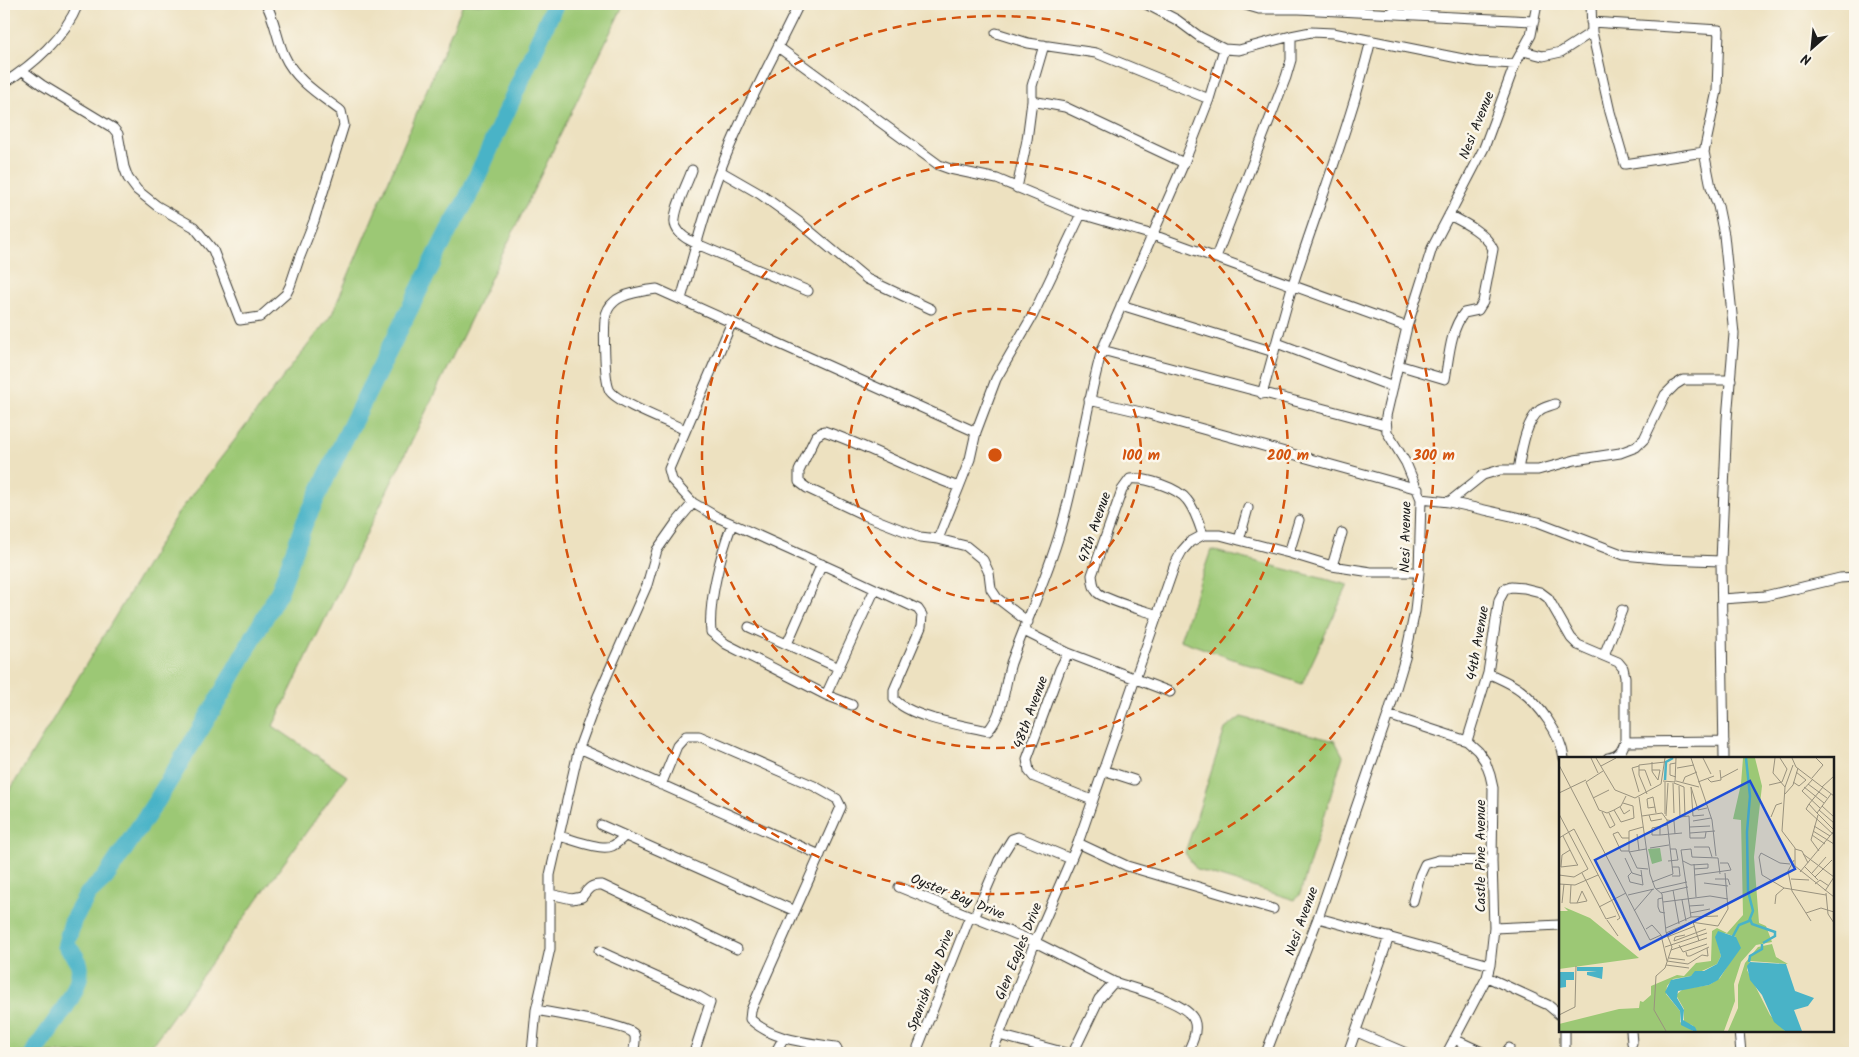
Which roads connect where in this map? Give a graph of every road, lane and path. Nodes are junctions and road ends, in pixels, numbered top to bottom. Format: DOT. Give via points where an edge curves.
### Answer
graph roads {
  1 [pos="78,4"];
  2 [pos="266,4"];
  3 [pos="799,4"];
  4 [pos="1146,4"];
  5 [pos="1242,4"];
  6 [pos="1395,4"];
  7 [pos="1537,4"];
  8 [pos="1591,4"];
  9 [pos="1393,14"];
  10 [pos="1534,21"];
  11 [pos="1591,22"];
  12 [pos="1592,32"];
  13 [pos="996,33"];
  14 [pos="1291,36"];
  15 [pos="1371,40"];
  16 [pos="1044,45"];
  17 [pos="778,47"];
  18 [pos="1224,49"];
  19 [pos="1524,51"];
  20 [pos="1514,64"];
  21 [pos="23,71"];
  22 [pos="4,83"];
  23 [pos="1209,99"];
  24 [pos="1032,101"];
  25 [pos="1704,152"];
  26 [pos="1184,163"];
  27 [pos="692,170"];
  28 [pos="720,171"];
  29 [pos="1017,188"];
  30 [pos="1082,214"];
  31 [pos="1449,215"];
  32 [pos="1153,235"];
  33 [pos="697,244"];
  34 [pos="1216,257"];
  35 [pos="1292,286"];
  36 [pos="808,291"];
  37 [pos="681,299"];
  38 [pos="1121,305"];
  39 [pos="931,309"];
  40 [pos="732,322"];
  41 [pos="1408,326"];
  42 [pos="1276,347"];
  43 [pos="1102,350"];
  44 [pos="1398,365"];
  45 [pos="1732,380"];
  46 [pos="1393,387"];
  47 [pos="1262,394"];
  48 [pos="1089,400"];
  49 [pos="1555,404"];
  50 [pos="1385,425"];
  51 [pos="685,430"];
  52 [pos="976,432"];
  53 [pos="1518,470"];
  54 [pos="959,487"];
  55 [pos="1418,489"];
  56 [pos="1421,500"];
  57 [pos="1449,502"];
  58 [pos="693,503"];
  59 [pos="1248,508"];
  60 [pos="1298,520"];
  61 [pos="732,524"];
  62 [pos="1342,533"];
  63 [pos="1203,535"];
  64 [pos="938,539"];
  65 [pos="1239,540"];
  66 [pos="1288,553"];
  67 [pos="1721,561"];
  68 [pos="822,564"];
  69 [pos="1332,566"];
  70 [pos="1419,572"];
  71 [pos="1855,577"];
  72 [pos="875,589"];
  73 [pos="1722,599"];
  74 [pos="1622,610"];
  75 [pos="1158,615"];
  76 [pos="1026,626"];
  77 [pos="749,627"];
  78 [pos="787,644"];
  79 [pos="1068,653"];
  80 [pos="1604,655"];
  81 [pos="839,668"];
  82 [pos="1488,673"];
  83 [pos="1135,678"];
  84 [pos="1170,692"];
  85 [pos="826,694"];
  86 [pos="852,705"];
  87 [pos="1388,714"];
  88 [pos="1467,741"];
  89 [pos="1625,742"];
  90 [pos="1724,742"];
  91 [pos="579,748"];
  92 [pos="1564,757"];
  93 [pos="1615,757"];
  94 [pos="1724,757"];
  95 [pos="1103,770"];
  96 [pos="1134,780"];
  97 [pos="661,785"];
  98 [pos="1092,800"];
  99 [pos="601,825"];
  100 [pos="560,836"];
  101 [pos="625,836"];
  102 [pos="1078,843"];
  103 [pos="820,855"];
  104 [pos="1071,859"];
  105 [pos="1492,861"];
  106 [pos="899,886"];
  107 [pos="550,894"];
  108 [pos="1413,901"];
  109 [pos="1273,909"];
  110 [pos="795,911"];
  111 [pos="972,917"];
  112 [pos="1318,918"];
  113 [pos="1559,925"];
  114 [pos="1494,928"];
  115 [pos="1389,937"];
  116 [pos="1035,942"];
  117 [pos="737,949"];
  118 [pos="599,950"];
  119 [pos="1490,966"];
  120 [pos="1487,977"];
  121 [pos="1114,982"];
  122 [pos="536,1010"];
  123 [pos="1559,1014"];
  124 [pos="1357,1032"];
  125 [pos="1565,1032"];
  126 [pos="1631,1032"];
  127 [pos="1739,1032"];
  128 [pos="999,1035"];
  129 [pos="782,1039"];
  130 [pos="1454,1039"];
  131 [pos="1632,1043"];
  132 [pos="532,1053"];
  133 [pos="634,1053"];
  134 [pos="694,1053"];
  135 [pos="775,1053"];
  136 [pos="839,1053"];
  137 [pos="920,1053"];
  138 [pos="992,1053"];
  139 [pos="1066,1053"];
  140 [pos="1073,1053"];
  141 [pos="1187,1053"];
  142 [pos="1266,1053"];
  143 [pos="1348,1053"];
  144 [pos="1406,1053"];
  145 [pos="1447,1053"];
  146 [pos="1484,1053"];
  147 [pos="1566,1053"];
  148 [pos="1741,1053"];
  1 -- 21 [label="street" via="56,38"];
  2 -- 21 [label="street" via="284,57 314,92 341,111 344,125 290,286 286,294 260,317 240,320 213,250 194,227 157,206 137,190 128,178 118,134 113,128 42,86"];
  3 -- 17 [label="street"];
  4 -- 18 [label="street"];
  5 -- 9 [label="street" via="1259,9"];
  6 -- 9 [label="street"];
  7 -- 10 [label="street, Nesi Avenue"];
  8 -- 11 [label="street"];
  9 -- 10 [label="street"];
  10 -- 19 [label="street, Nesi Avenue"];
  11 -- 12 [label="street"];
  11 -- 25 [label="street" via="1719,30 1717,91"];
  12 -- 19 [label="street" via="1561,52 1543,56"];
  12 -- 25 [label="street" via="1625,164"];
  13 -- 16 [label="street"];
  14 -- 15 [label="street" via="1311,32 1333,33"];
  14 -- 18 [label="street" via="1239,50"];
  14 -- 34 [label="street" via="1291,60 1286,77"];
  15 -- 20 [label="street" via="1478,62"];
  15 -- 35 [label="street" via="1342,140"];
  16 -- 23 [label="street" via="1096,53"];
  16 -- 24 [label="street" via="1032,86"];
  17 -- 28 [label="street"];
  17 -- 29 [label="street" via="938,165 997,179"];
  18 -- 23 [label="street"];
  19 -- 20 [label="street, Nesi Avenue"];
  20 -- 31 [label="street, Nesi Avenue" via="1484,148"];
  21 -- 22 [label="street"];
  23 -- 26 [label="street"];
  24 -- 26 [label="street" via="1065,107"];
  24 -- 29 [label="street"];
  25 -- 45 [label="street" via="1724,235 1734,334"];
  26 -- 32 [label="street"];
  27 -- 33 [label="street" via="675,213 675,225 682,235"];
  28 -- 33 [label="street"];
  28 -- 39 [label="street" via="760,194 867,279"];
  29 -- 30 [label="street"];
  30 -- 32 [label="street"];
  30 -- 52 [label="street" via="1033,315 996,379"];
  31 -- 41 [label="street, Nesi Avenue" via="1432,248"];
  31 -- 44 [label="street" via="1491,244 1493,249 1484,302 1478,310 1464,313 1460,319 1445,379"];
  32 -- 34 [label="street"];
  32 -- 38 [label="street"];
  33 -- 36 [label="street"];
  33 -- 37 [label="street"];
  34 -- 35 [label="street"];
  35 -- 41 [label="street"];
  35 -- 42 [label="street"];
  37 -- 40 [label="street"];
  37 -- 51 [label="street" via="657,290 644,290 615,300 605,318 605,356 609,390 615,396"];
  38 -- 42 [label="street"];
  38 -- 43 [label="street"];
  40 -- 51 [label="street"];
  40 -- 52 [label="street"];
  41 -- 44 [label="street, Nesi Avenue"];
  42 -- 46 [label="street"];
  42 -- 47 [label="street"];
  43 -- 47 [label="street"];
  43 -- 48 [label="street"];
  44 -- 46 [label="street, Nesi Avenue"];
  45 -- 53 [label="street" via="1683,380 1675,385 1665,395 1644,439 1636,447 1538,470"];
  45 -- 67 [label="street" via="1727,419"];
  46 -- 50 [label="street, Nesi Avenue"];
  47 -- 50 [label="street"];
  48 -- 55 [label="street"];
  48 -- 76 [label="street" via="1067,506"];
  49 -- 53 [label="street" via="1539,411 1532,422 1524,440"];
  50 -- 55 [label="street, Nesi Avenue"];
  51 -- 58 [label="street" via="669,469 672,480"];
  52 -- 54 [label="street" via="970,460"];
  53 -- 57 [label="street" via="1500,470 1483,475"];
  54 -- 64 [label="street"];
  54 -- 64 [label="street" via="824,431 816,436 799,471 800,482 807,488 920,537"];
  55 -- 56 [label="street, Nesi Avenue"];
  56 -- 57 [label="street"];
  56 -- 70 [label="street, Nesi Avenue"];
  57 -- 67 [label="street" via="1538,522 1624,555"];
  58 -- 61 [label="street"];
  58 -- 91 [label="street" via="657,550 647,585"];
  59 -- 65 [label="street"];
  60 -- 66 [label="street"];
  61 -- 68 [label="street"];
  61 -- 85 [label="street" via="721,558 710,619 711,632 726,644"];
  62 -- 69 [label="street"];
  63 -- 65 [label="street"];
  63 -- 75 [label="street, Glen Eagles Drive" via="1182,551"];
  63 -- 75 [label="street, 47th Avenue" via="1194,509 1181,494 1158,483 1136,478 1130,479 1122,490 1092,575 1093,586 1098,593 1111,599"];
  64 -- 76 [label="street" via="966,546 983,560 991,589"];
  65 -- 66 [label="street"];
  66 -- 69 [label="street"];
  67 -- 73 [label="street"];
  68 -- 72 [label="street"];
  68 -- 78 [label="street"];
  69 -- 70 [label="street" via="1371,572"];
  70 -- 87 [label="street, Nesi Avenue" via="1409,638"];
  71 -- 73 [label="street" via="1765,596"];
  72 -- 76 [label="street" via="918,609 922,616 921,627 894,690 894,699 900,706 922,715 988,731 997,721 1012,663"];
  72 -- 81 [label="street"];
  73 -- 90 [label="street"];
  74 -- 80 [label="street"];
  75 -- 83 [label="street, Glen Eagles Drive"];
  76 -- 79 [label="street"];
  77 -- 78 [label="street"];
  78 -- 81 [label="street"];
  79 -- 83 [label="street"];
  79 -- 98 [label="street, 48th Avenue" via="1027,759 1034,777"];
  80 -- 82 [label="street, 44th Avenue" via="1578,645 1548,598 1540,592 1511,587 1505,589 1499,600"];
  80 -- 89 [label="street, 44th Avenue" via="1623,668"];
  81 -- 85 [label="street"];
  82 -- 88 [label="street, 44th Avenue"];
  82 -- 92 [label="street" via="1519,689 1536,704 1548,720"];
  83 -- 84 [label="street"];
  83 -- 95 [label="street, Glen Eagles Drive"];
  85 -- 86 [label="street"];
  87 -- 88 [label="street, Castle Pine Avenue"];
  87 -- 112 [label="street, Nesi Avenue"];
  88 -- 105 [label="street, Castle Pine Avenue" via="1485,761 1493,788"];
  89 -- 90 [label="street"];
  89 -- 93 [label="street"];
  90 -- 94 [label="street"];
  91 -- 97 [label="street"];
  91 -- 100 [label="street"];
  95 -- 96 [label="street"];
  95 -- 98 [label="street, Glen Eagles Drive"];
  97 -- 103 [label="street"];
  97 -- 103 [label="street" via="677,746 686,736 699,736 814,786 837,799 841,807"];
  98 -- 102 [label="street, Glen Eagles Drive"];
  99 -- 101 [label="street"];
  100 -- 101 [label="street" via="608,847"];
  100 -- 107 [label="street" via="550,875"];
  101 -- 110 [label="street"];
  102 -- 104 [label="street, Glen Eagles Drive"];
  102 -- 109 [label="street" via="1127,866"];
  103 -- 110 [label="street"];
  104 -- 111 [label="street" via="1018,837 1012,838"];
  104 -- 116 [label="street, Glen Eagles Drive"];
  105 -- 108 [label="street" via="1439,860 1425,864"];
  105 -- 114 [label="street, Castle Pine Avenue"];
  106 -- 111 [label="street, Oyster Bay Drive"];
  107 -- 117 [label="street" via="572,899 582,897 594,884 602,885"];
  107 -- 122 [label="street" via="550,949"];
  110 -- 129 [label="street" via="751,1010 750,1019 758,1027"];
  111 -- 116 [label="street, Oyster Bay Drive"];
  111 -- 137 [label="street, Spanish Bay Drive" via="918,1047"];
  112 -- 115 [label="street"];
  112 -- 142 [label="street, Nesi Avenue"];
  113 -- 114 [label="street"];
  114 -- 119 [label="street, Castle Pine Avenue"];
  115 -- 119 [label="street"];
  115 -- 124 [label="street"];
  116 -- 121 [label="street, Oyster Bay Drive"];
  116 -- 128 [label="street, Glen Eagles Drive"];
  118 -- 134 [label="street" via="710,1003"];
  119 -- 120 [label="street, Castle Pine Avenue"];
  120 -- 123 [label="street"];
  120 -- 130 [label="street, Castle Pine Avenue"];
  121 -- 140 [label="street" via="1099,999"];
  121 -- 141 [label="street, Oyster Bay Drive" via="1160,997 1188,1011 1194,1020 1195,1035"];
  122 -- 132 [label="street"];
  122 -- 133 [label="street" via="633,1033"];
  124 -- 143 [label="street"];
  124 -- 144 [label="street"];
  125 -- 147 [label="street"];
  126 -- 131 [label="street"];
  127 -- 148 [label="street"];
  128 -- 138 [label="street, Glen Eagles Drive"];
  128 -- 139 [label="street"];
  129 -- 135 [label="street"];
  129 -- 136 [label="street" via="836,1047"];
  130 -- 145 [label="street, Castle Pine Avenue"];
  130 -- 146 [label="street"];
}
